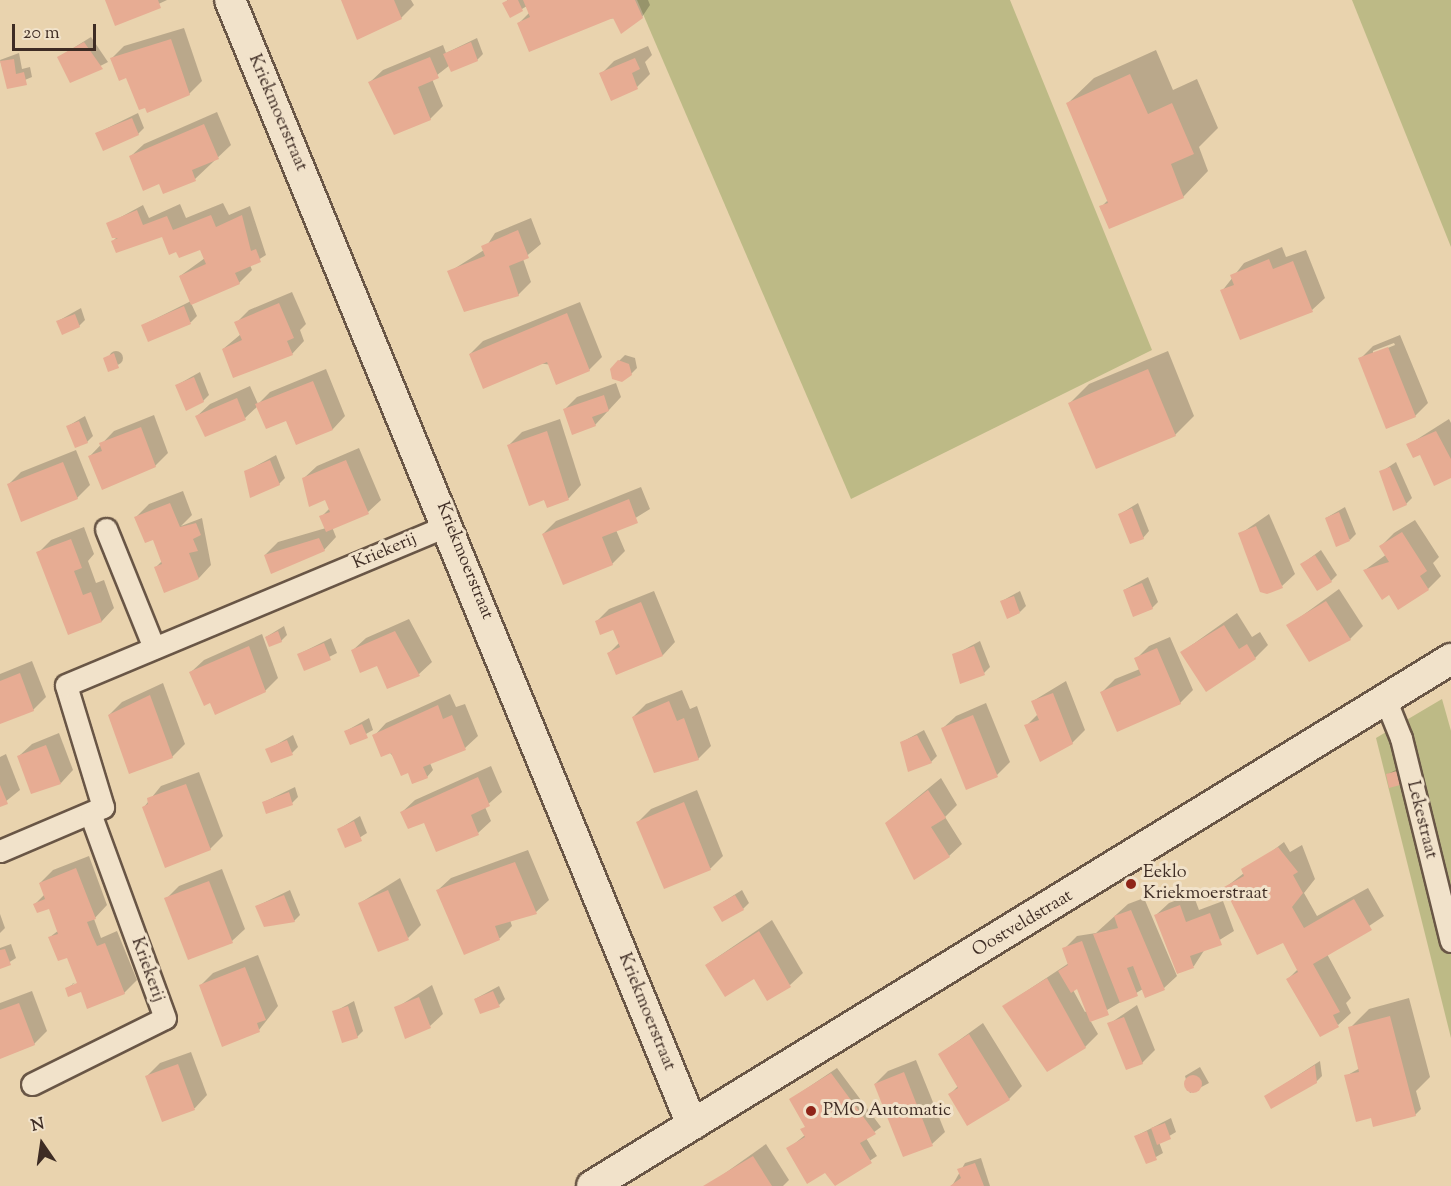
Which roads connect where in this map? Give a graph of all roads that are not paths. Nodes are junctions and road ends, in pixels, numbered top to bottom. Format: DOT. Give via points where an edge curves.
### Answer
graph roads {
  1 [pos="230,0"];
  2 [pos="450,524"];
  3 [pos="106,529"];
  4 [pos="154,648"];
  5 [pos="1451,659"];
  6 [pos="1386,701"];
  7 [pos="91,816"];
  8 [pos="0,851"];
  9 [pos="1451,941"];
  10 [pos="32,1084"];
  11 [pos="692,1125"];
  12 [pos="592,1186"];
  1 -- 2 [label="street, Kriekmoerstraat"];
  2 -- 4 [label="street, Kriekerij"];
  2 -- 11 [label="street, Kriekmoerstraat"];
  3 -- 4 [label="street"];
  4 -- 7 [label="street, Kriekerij" via="66,685 103,807"];
  5 -- 6 [label="street, Oostveldstraat"];
  6 -- 9 [label="street, Lekestraat" via="1401,738"];
  6 -- 11 [label="street, Oostveldstraat"];
  7 -- 8 [label="street"];
  7 -- 10 [label="street, Kriekerij" via="165,1018"];
  11 -- 12 [label="street, Oostveldstraat"];
}
